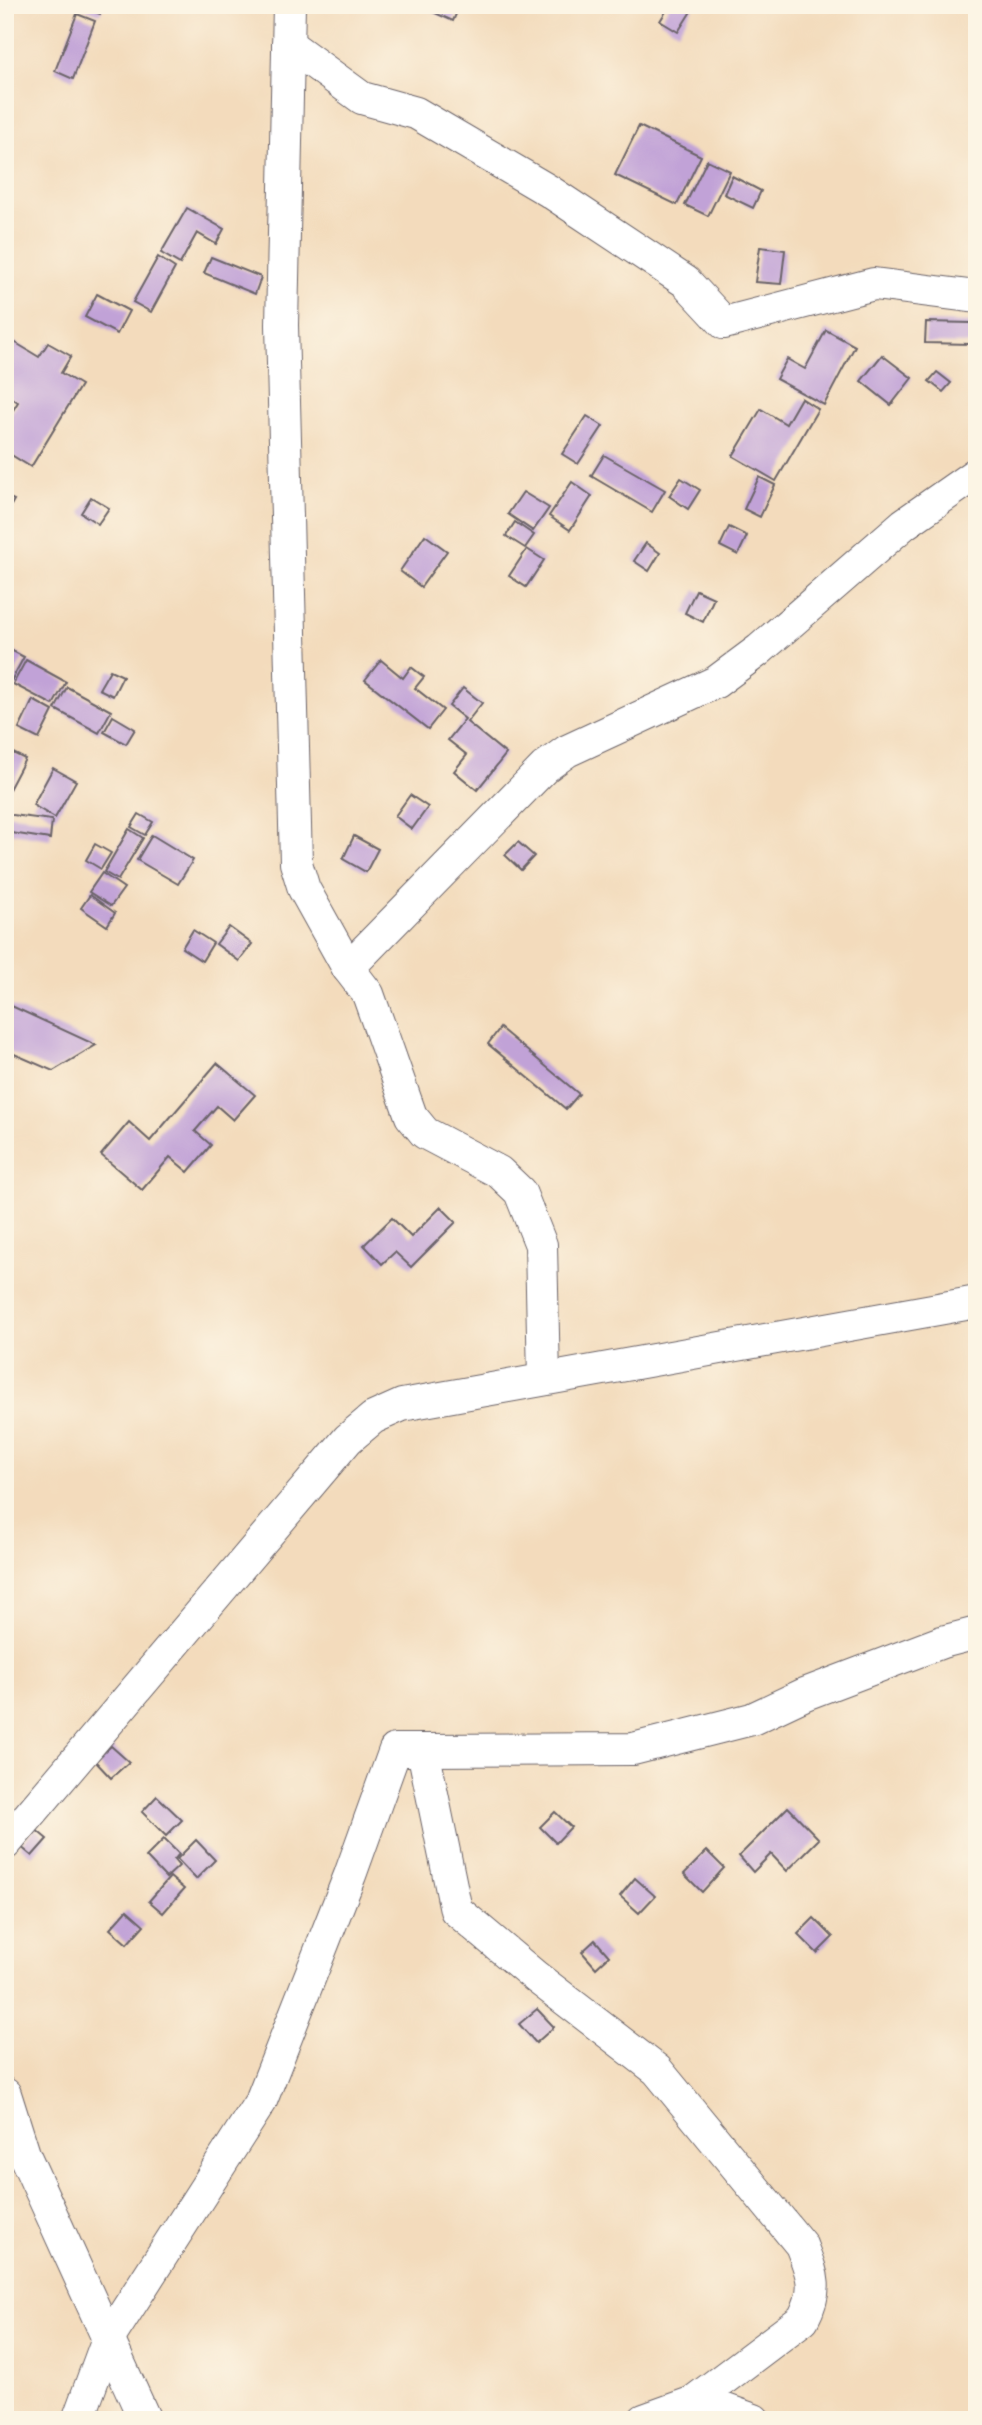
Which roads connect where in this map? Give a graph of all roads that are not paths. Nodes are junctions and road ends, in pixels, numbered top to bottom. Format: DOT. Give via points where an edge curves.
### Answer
graph roads {
  1 [pos="289,5"];
  2 [pos="288,44"];
  3 [pos="977,296"];
  4 [pos="977,473"];
  5 [pos="348,968"];
  6 [pos="977,1302"];
  7 [pos="544,1379"];
  8 [pos="977,1633"];
  9 [pos="423,1750"];
  10 [pos="5,1844"];
  11 [pos="5,2094"];
  12 [pos="107,2341"];
  13 [pos="679,2412"];
  14 [pos="78,2420"];
  15 [pos="145,2420"];
  16 [pos="644,2420"];
  17 [pos="754,2420"];
  1 -- 2 [label="street"];
  2 -- 3 [label="street" via="362,98 416,113 549,191 686,282 724,323 874,284"];
  2 -- 5 [label="street" via="282,325 296,863 304,889"];
  4 -- 5 [label="street" via="904,524 716,682 567,751 545,767"];
  5 -- 7 [label="street" via="368,993 411,1116 425,1133 499,1172 524,1200 541,1245"];
  6 -- 7 [label="street"];
  7 -- 10 [label="street" via="402,1405 373,1418 348,1439"];
  8 -- 9 [label="street" via="805,1694 752,1719 633,1749"];
  9 -- 12 [label="street" via="395,1750 261,2101"];
  9 -- 13 [label="street" via="456,1910 657,2070 801,2245 814,2277 813,2300 803,2319"];
  11 -- 12 [label="street" via="24,2154"];
  12 -- 14 [label="street"];
  12 -- 15 [label="street"];
  13 -- 16 [label="street"];
  13 -- 17 [label="street" via="726,2410"];
}
